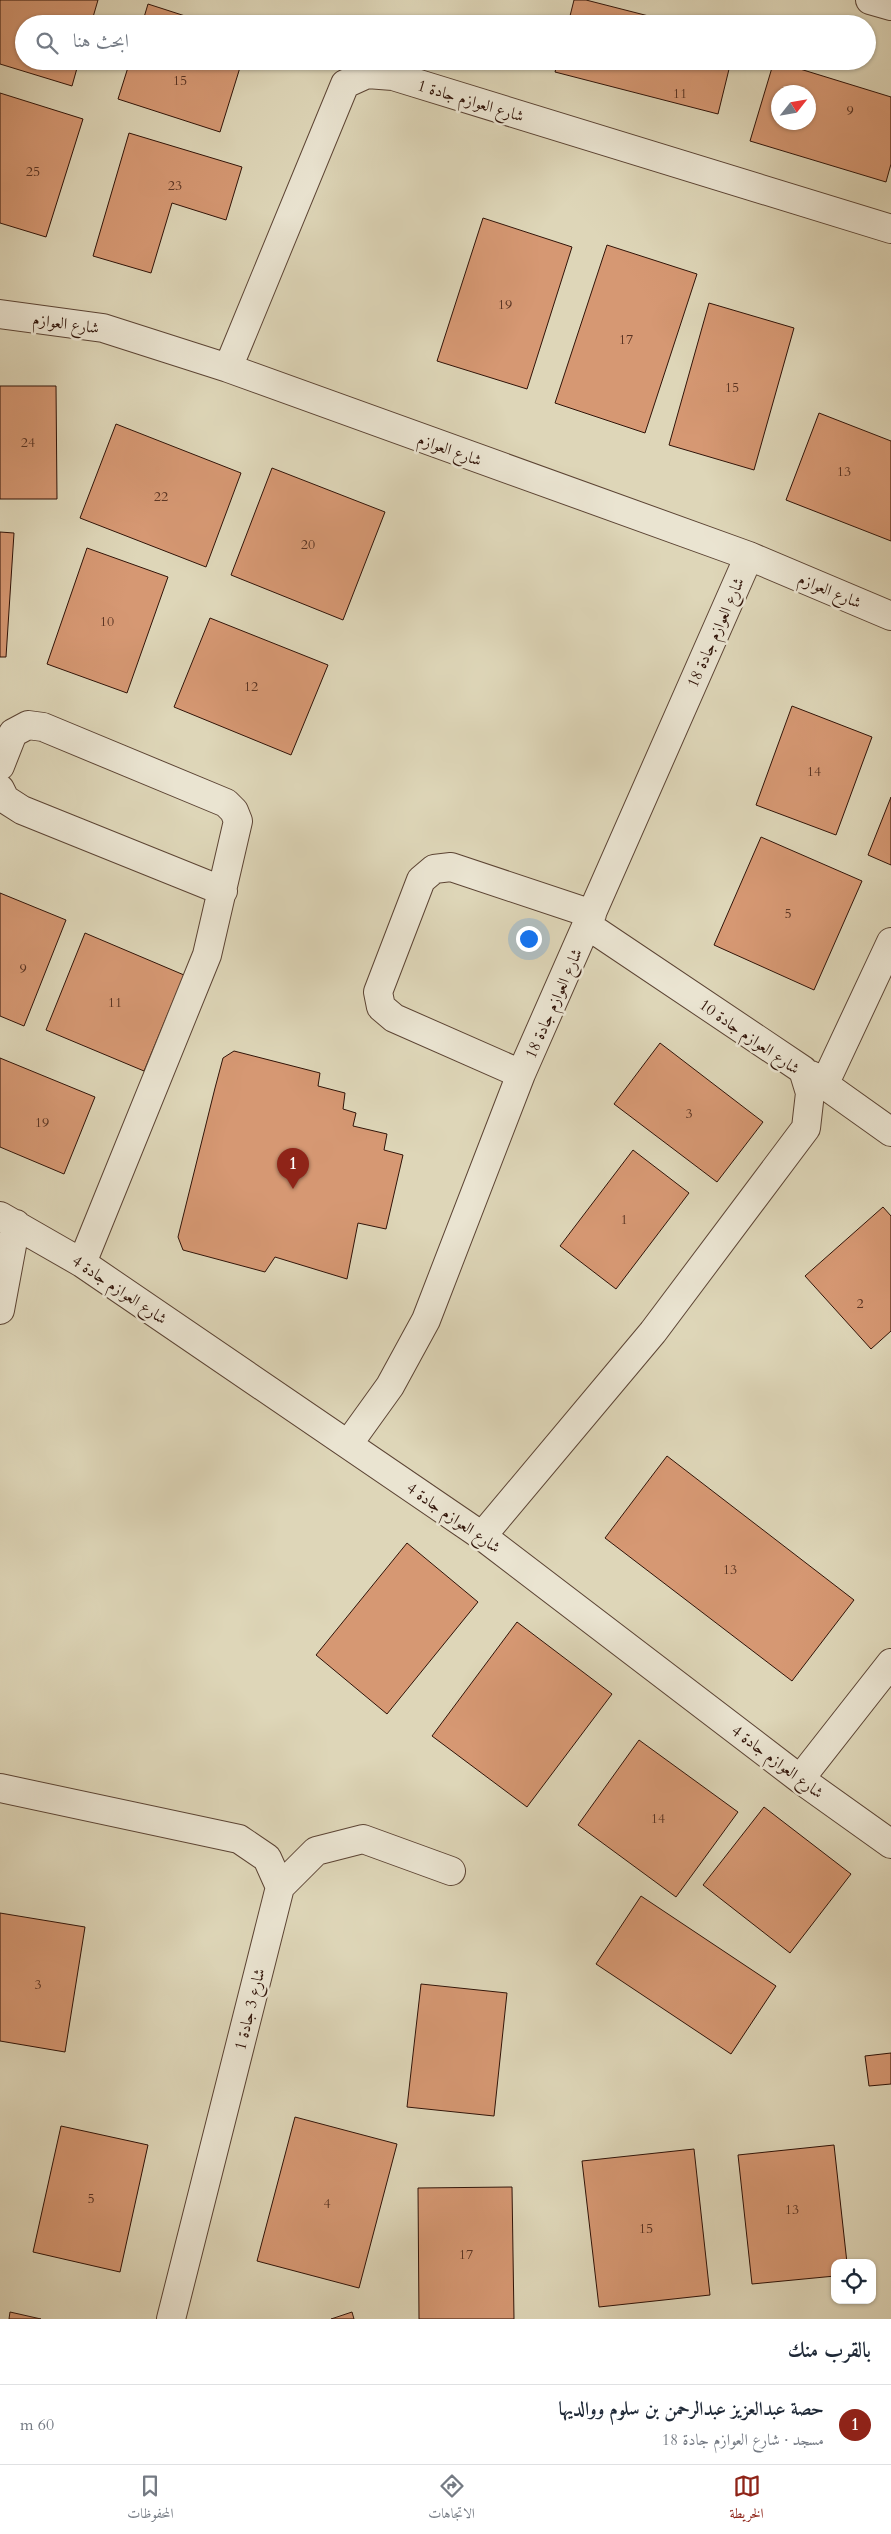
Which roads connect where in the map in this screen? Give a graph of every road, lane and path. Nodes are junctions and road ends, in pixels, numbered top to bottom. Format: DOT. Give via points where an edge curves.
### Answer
graph roads {
  1 [pos="870,0"];
  2 [pos="891,6"];
  3 [pos="891,229"];
  4 [pos="0,314"];
  5 [pos="228,368"];
  6 [pos="748,556"];
  7 [pos="891,616"];
  8 [pos="6,730"];
  9 [pos="0,766"];
  10 [pos="0,789"];
  11 [pos="223,891"];
  12 [pos="589,920"];
  13 [pos="891,942"];
  14 [pos="521,1074"];
  15 [pos="814,1077"];
  16 [pos="891,1132"];
  17 [pos="8,1220"];
  18 [pos="82,1263"];
  19 [pos="0,1310"];
  20 [pos="349,1443"];
  21 [pos="482,1536"];
  22 [pos="891,1663"];
  23 [pos="800,1780"];
  24 [pos="0,1788"];
  25 [pos="891,1844"];
  26 [pos="451,1871"];
  27 [pos="280,1887"];
  28 [pos="171,2319"];
  1 -- 2 [label="street"];
  3 -- 5 [label="street, شارع العوازم جادة 1" via="393,76 367,74 345,84"];
  4 -- 5 [label="street, شارع العوازم" via="103,328"];
  5 -- 6 [label="street, شارع العوازم"];
  6 -- 7 [label="street, شارع العوازم"];
  6 -- 12 [label="street, شارع العوازم جادة 18"];
  8 -- 9 [label="street"];
  8 -- 11 [label="street" via="28,725 43,727 226,803 234,810 238,821"];
  10 -- 11 [label="street" via="5,799 22,810"];
  11 -- 18 [label="street" via="207,955"];
  12 -- 14 [label="street, شارع العوازم جادة 18"];
  12 -- 14 [label="street, شارع العوازم جادة 10" via="451,867 434,869 421,880 378,992 381,1007 394,1018"];
  12 -- 15 [label="street, شارع العوازم جادة 10"];
  13 -- 15 [label="street"];
  14 -- 20 [label="street, شارع العوازم جادة 18" via="426,1320 390,1386"];
  15 -- 16 [label="street"];
  15 -- 21 [label="street, شارع العوازم جادة 10" via="806,1128 654,1332"];
  17 -- 18 [label="street, شارع العوازم جادة 4"];
  17 -- 19 [label="street"];
  18 -- 20 [label="street, شارع العوازم جادة 4"];
  20 -- 21 [label="street, شارع العوازم جادة 4"];
  21 -- 23 [label="street, شارع العوازم جادة 4"];
  22 -- 23 [label="street"];
  23 -- 25 [label="street, شارع العوازم جادة 4"];
  24 -- 27 [label="street" via="239,1839 267,1858"];
  26 -- 27 [label="street" via="363,1838 316,1851"];
  27 -- 28 [label="street, شارع 3 جادة 1"];
}
